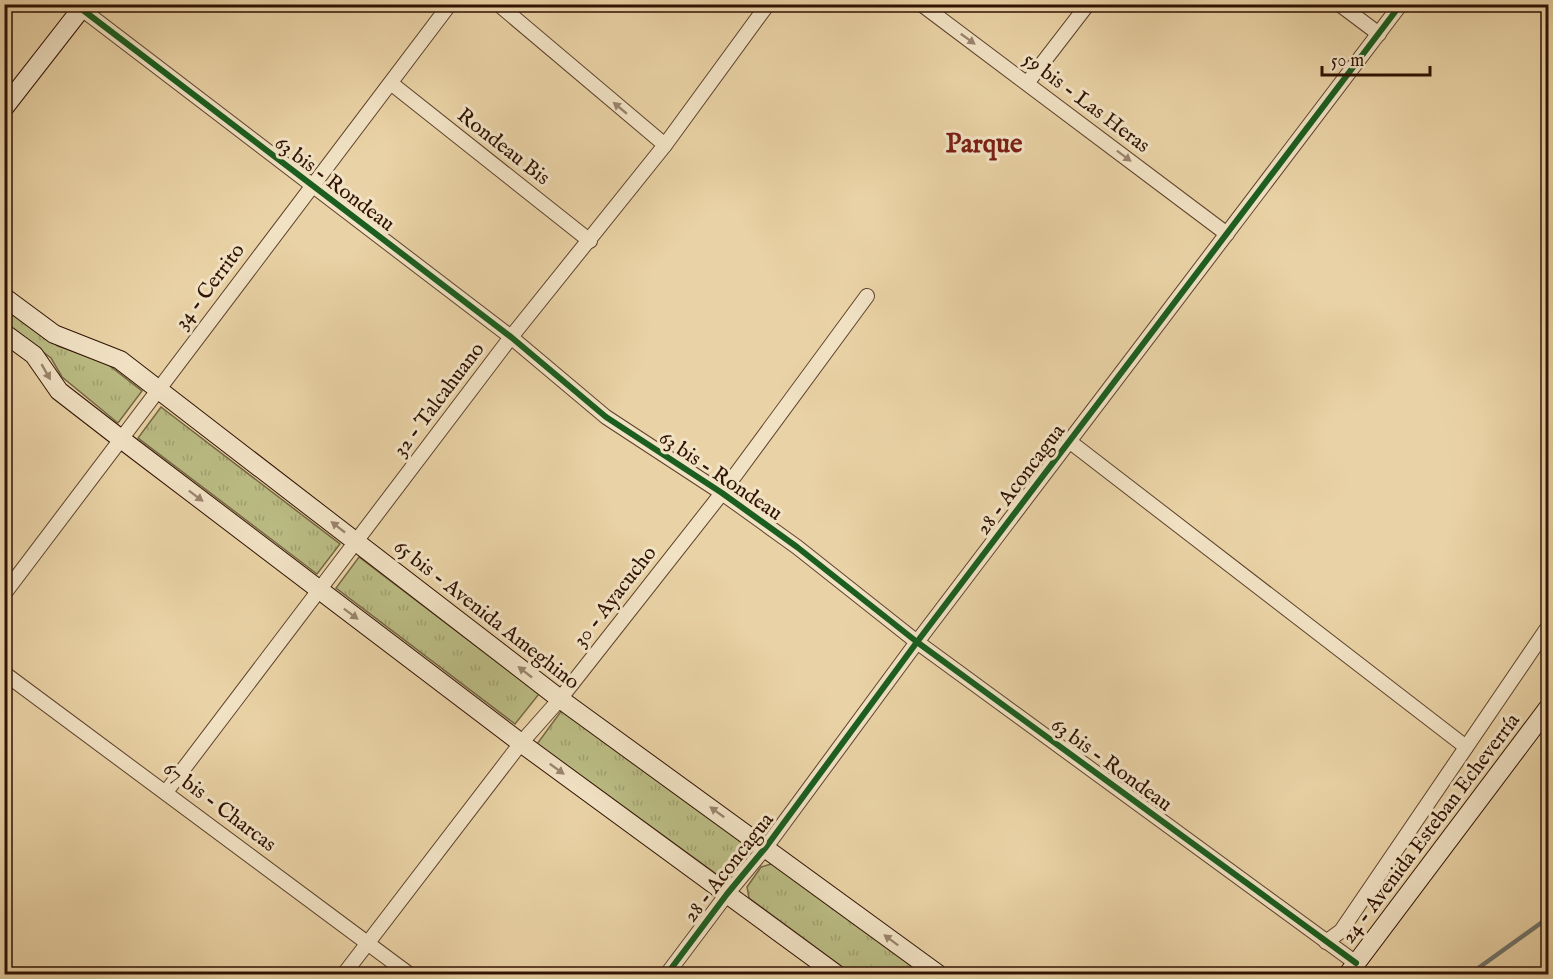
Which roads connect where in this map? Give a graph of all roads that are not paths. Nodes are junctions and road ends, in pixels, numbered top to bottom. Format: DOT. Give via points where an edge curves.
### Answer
graph roads {
  1 [pos="450,4"];
  2 [pos="498,4"];
  3 [pos="768,4"];
  4 [pos="921,4"];
  5 [pos="1088,4"];
  6 [pos="1339,4"];
  7 [pos="1401,4"];
  8 [pos="80,6"];
  9 [pos="1379,34"];
  10 [pos="1028,82"];
  11 [pos="392,84"];
  12 [pos="4,108"];
  13 [pos="665,146"];
  14 [pos="312,186"];
  15 [pos="1227,234"];
  16 [pos="590,241"];
  17 [pos="867,296"];
  18 [pos="4,297"];
  19 [pos="4,333"];
  20 [pos="511,337"];
  21 [pos="157,388"];
  22 [pos="121,439"];
  23 [pos="1069,441"];
  24 [pos="722,493"];
  25 [pos="357,542"];
  26 [pos="320,590"];
  27 [pos="4,594"];
  28 [pos="1548,627"];
  29 [pos="917,642"];
  30 [pos="4,673"];
  31 [pos="560,699"];
  32 [pos="1548,708"];
  33 [pos="521,742"];
  34 [pos="1466,747"];
  35 [pos="166,792"];
  36 [pos="766,847"];
  37 [pos="727,894"];
  38 [pos="1326,942"];
  39 [pos="367,944"];
  40 [pos="1352,969"];
  41 [pos="834,974"];
  42 [pos="344,975"];
  43 [pos="409,975"];
  44 [pos="667,975"];
  45 [pos="938,975"];
  1 -- 11 [label="street, 34 - Cerrito"];
  13 -- 2 [label="street, one-way"];
  3 -- 13 [label="street, 32 - Talcahuano"];
  4 -- 10 [label="street, 59 bis - Las Heras, one-way"];
  5 -- 10 [label="street"];
  6 -- 9 [label="street"];
  7 -- 9 [label="street, 28 - Aconcagua"];
  8 -- 12 [label="main road"];
  8 -- 14 [label="street, 63 bis - Rondeau"];
  9 -- 15 [label="street, 28 - Aconcagua"];
  10 -- 15 [label="street, 59 bis - Las Heras, one-way"];
  11 -- 14 [label="street, 34 - Cerrito"];
  11 -- 16 [label="street, Rondeau Bis"];
  13 -- 16 [label="street, 32 - Talcahuano"];
  14 -- 20 [label="street, 63 bis - Rondeau"];
  14 -- 21 [label="street, 34 - Cerrito"];
  15 -- 23 [label="street, 28 - Aconcagua"];
  16 -- 20 [label="street, 32 - Talcahuano"];
  17 -- 24 [label="street, 30 - Ayacucho"];
  18 -- 21 [label="main road, 65 bis - Avenida Ameghino" via="54,334 120,360"];
  19 -- 22 [label="main road, one-way" via="34,355 59,391"];
  20 -- 24 [label="street, 63 bis - Rondeau" via="606,417"];
  20 -- 25 [label="street, 32 - Talcahuano"];
  21 -- 22 [label="street, 34 - Cerrito"];
  25 -- 21 [label="main road, 65 bis - Avenida Ameghino, one-way"];
  22 -- 26 [label="main road, one-way"];
  22 -- 27 [label="street, 34 - Cerrito"];
  23 -- 29 [label="street, 28 - Aconcagua"];
  23 -- 34 [label="street"];
  24 -- 29 [label="street, 63 bis - Rondeau"];
  24 -- 31 [label="street, 30 - Ayacucho"];
  25 -- 26 [label="street, 32 - Talcahuano"];
  31 -- 25 [label="main road, 65 bis - Avenida Ameghino, one-way"];
  26 -- 33 [label="main road, one-way"];
  26 -- 35 [label="street, 32 - Talcahuano"];
  28 -- 34 [label="street"];
  29 -- 36 [label="street, 28 - Aconcagua"];
  29 -- 38 [label="street, 63 bis - Rondeau"];
  30 -- 35 [label="street, 67 bis - Charcas"];
  31 -- 33 [label="street, 30 - Ayacucho"];
  36 -- 31 [label="main road, 65 bis - Avenida Ameghino, one-way"];
  32 -- 40 [label="main road, 24 - Avenida Esteban Echeverría"];
  33 -- 37 [label="main road, one-way"];
  33 -- 39 [label="street, 30 - Ayacucho"];
  34 -- 38 [label="street" via="1341,931"];
  35 -- 39 [label="street, 67 bis - Charcas"];
  36 -- 37 [label="street, 28 - Aconcagua"];
  45 -- 36 [label="main road, 65 bis - Avenida Ameghino, one-way"];
  37 -- 41 [label="main road"];
  37 -- 44 [label="street, 28 - Aconcagua"];
  38 -- 40 [label="street, 63 bis - Rondeau"];
  39 -- 42 [label="street, 30 - Ayacucho"];
  39 -- 43 [label="street, 67 bis - Charcas"];
}
